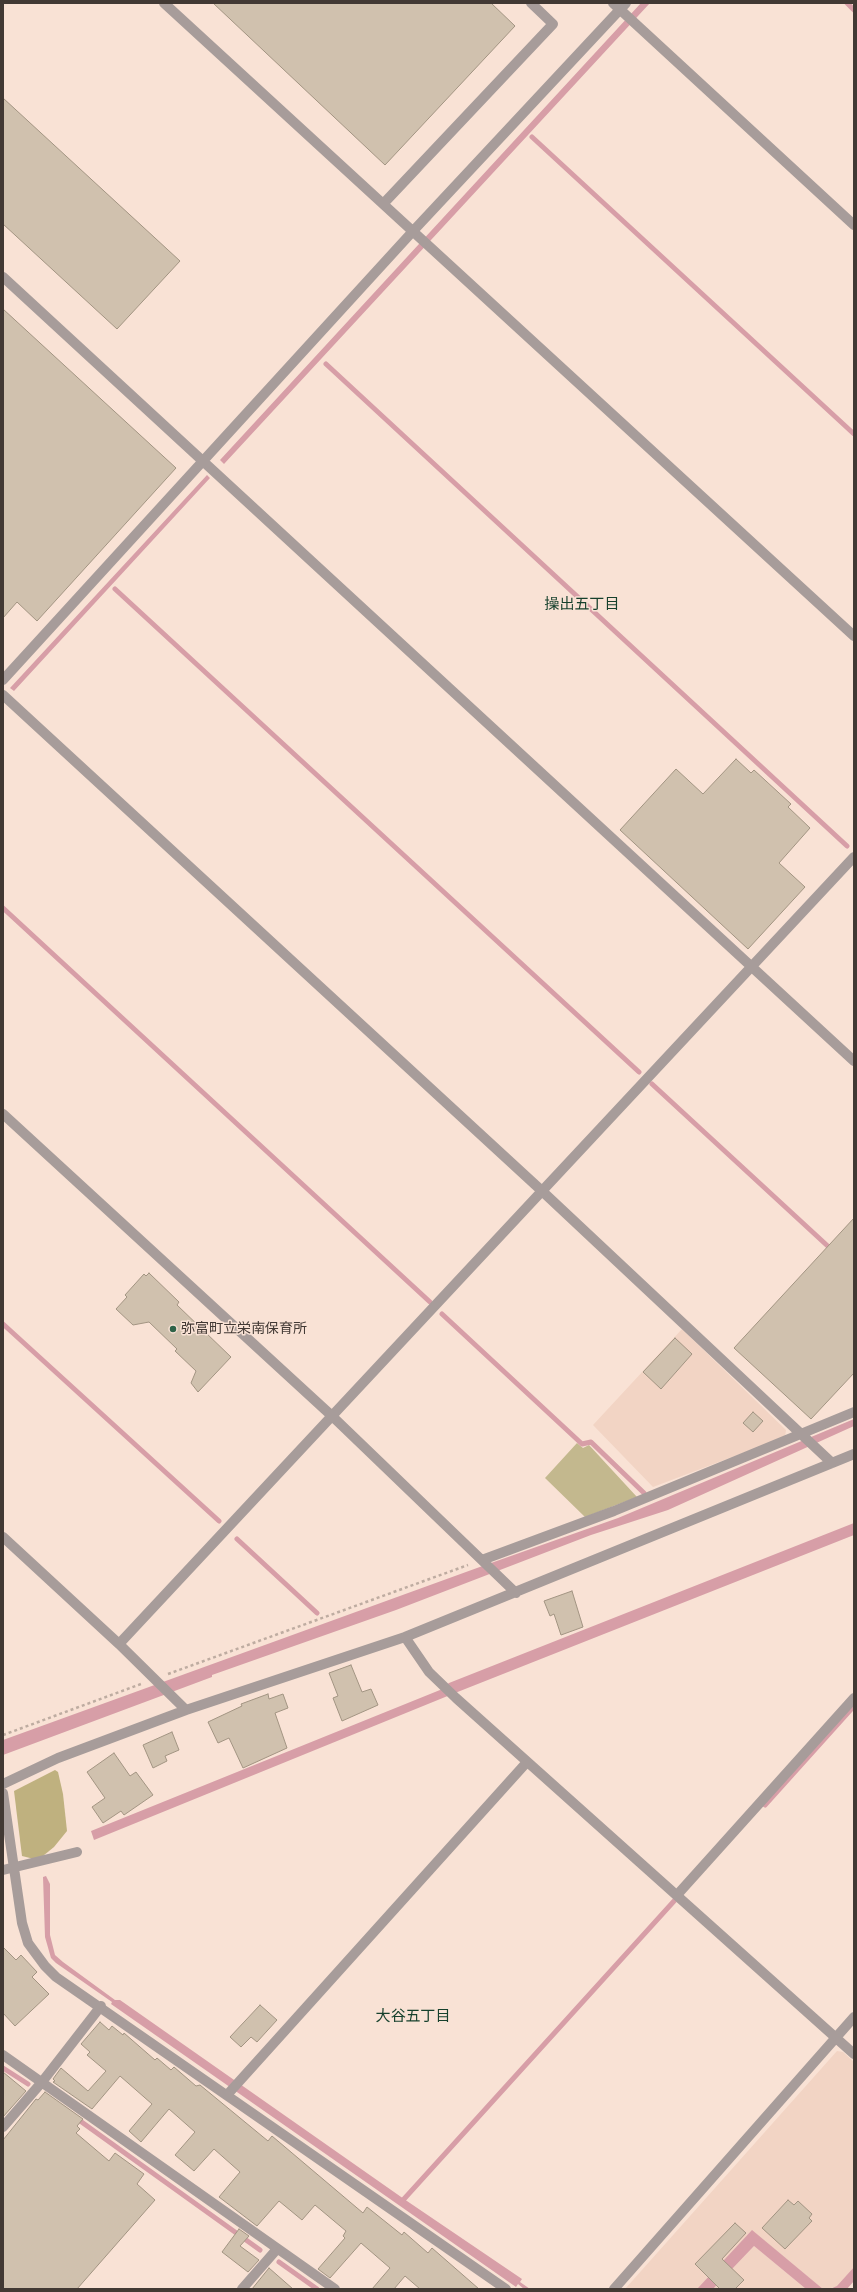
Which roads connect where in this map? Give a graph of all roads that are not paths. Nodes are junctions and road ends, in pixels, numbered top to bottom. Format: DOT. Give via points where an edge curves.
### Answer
graph roads {
  1 [pos="164,3"];
  2 [pos="531,3"];
  3 [pos="622,8"];
  4 [pos="384,203"];
  5 [pos="854,225"];
  6 [pos="414,230"];
  7 [pos="3,277"];
  8 [pos="203,461"];
  9 [pos="854,636"];
  10 [pos="3,680"];
  11 [pos="3,695"];
  12 [pos="854,857"];
  13 [pos="752,966"];
  14 [pos="854,1061"];
  15 [pos="3,1114"];
  16 [pos="542,1191"];
  17 [pos="854,1412"];
  18 [pos="332,1416"];
  19 [pos="801,1434"];
  20 [pos="854,1454"];
  21 [pos="832,1463"];
  22 [pos="3,1537"];
  23 [pos="482,1560"];
  24 [pos="516,1593"];
  25 [pos="405,1637"];
  26 [pos="119,1644"];
  27 [pos="854,1698"];
  28 [pos="186,1710"];
  29 [pos="527,1762"];
  30 [pos="3,1784"];
  31 [pos="3,1793"];
  32 [pos="76,1852"];
  33 [pos="14,1868"];
  34 [pos="3,1870"];
  35 [pos="677,1894"];
  36 [pos="101,2006"];
  37 [pos="854,2017"];
  38 [pos="836,2038"];
  39 [pos="854,2054"];
  40 [pos="3,2055"];
  41 [pos="42,2082"];
  42 [pos="228,2095"];
  43 [pos="3,2127"];
  44 [pos="277,2249"];
  45 [pos="242,2289"];
  46 [pos="334,2289"];
  47 [pos="506,2289"];
  48 [pos="614,2289"];
  1 -- 4 [label="street"];
  2 -- 4 [label="street" via="553,24"];
  3 -- 5 [label="street" via="638,27"];
  3 -- 6 [label="street"];
  4 -- 6 [label="street"];
  6 -- 8 [label="street"];
  6 -- 9 [label="street"];
  7 -- 8 [label="street"];
  8 -- 10 [label="street"];
  8 -- 13 [label="street"];
  11 -- 16 [label="street"];
  12 -- 13 [label="street"];
  13 -- 14 [label="street"];
  13 -- 16 [label="street"];
  15 -- 18 [label="street"];
  16 -- 18 [label="street"];
  16 -- 19 [label="street"];
  17 -- 19 [label="street"];
  18 -- 23 [label="street"];
  18 -- 26 [label="street"];
  19 -- 21 [label="street"];
  19 -- 23 [label="street" via="614,1511"];
  20 -- 21 [label="street"];
  21 -- 24 [label="street"];
  22 -- 26 [label="street"];
  23 -- 24 [label="street"];
  24 -- 25 [label="street"];
  25 -- 28 [label="street"];
  25 -- 29 [label="street" via="429,1672"];
  26 -- 28 [label="street"];
  27 -- 35 [label="street"];
  28 -- 30 [label="street" via="58,1758"];
  29 -- 35 [label="street"];
  29 -- 42 [label="street"];
  31 -- 33 [label="street"];
  32 -- 33 [label="street"];
  33 -- 34 [label="street"];
  33 -- 36 [label="street" via="22,1923 35,1955 56,1977"];
  35 -- 38 [label="street"];
  36 -- 41 [label="street"];
  36 -- 42 [label="street"];
  37 -- 38 [label="street"];
  38 -- 39 [label="street"];
  38 -- 48 [label="street"];
  40 -- 41 [label="street"];
  41 -- 43 [label="street"];
  41 -- 44 [label="street"];
  42 -- 47 [label="street"];
  44 -- 45 [label="street"];
  44 -- 46 [label="street"];
}
